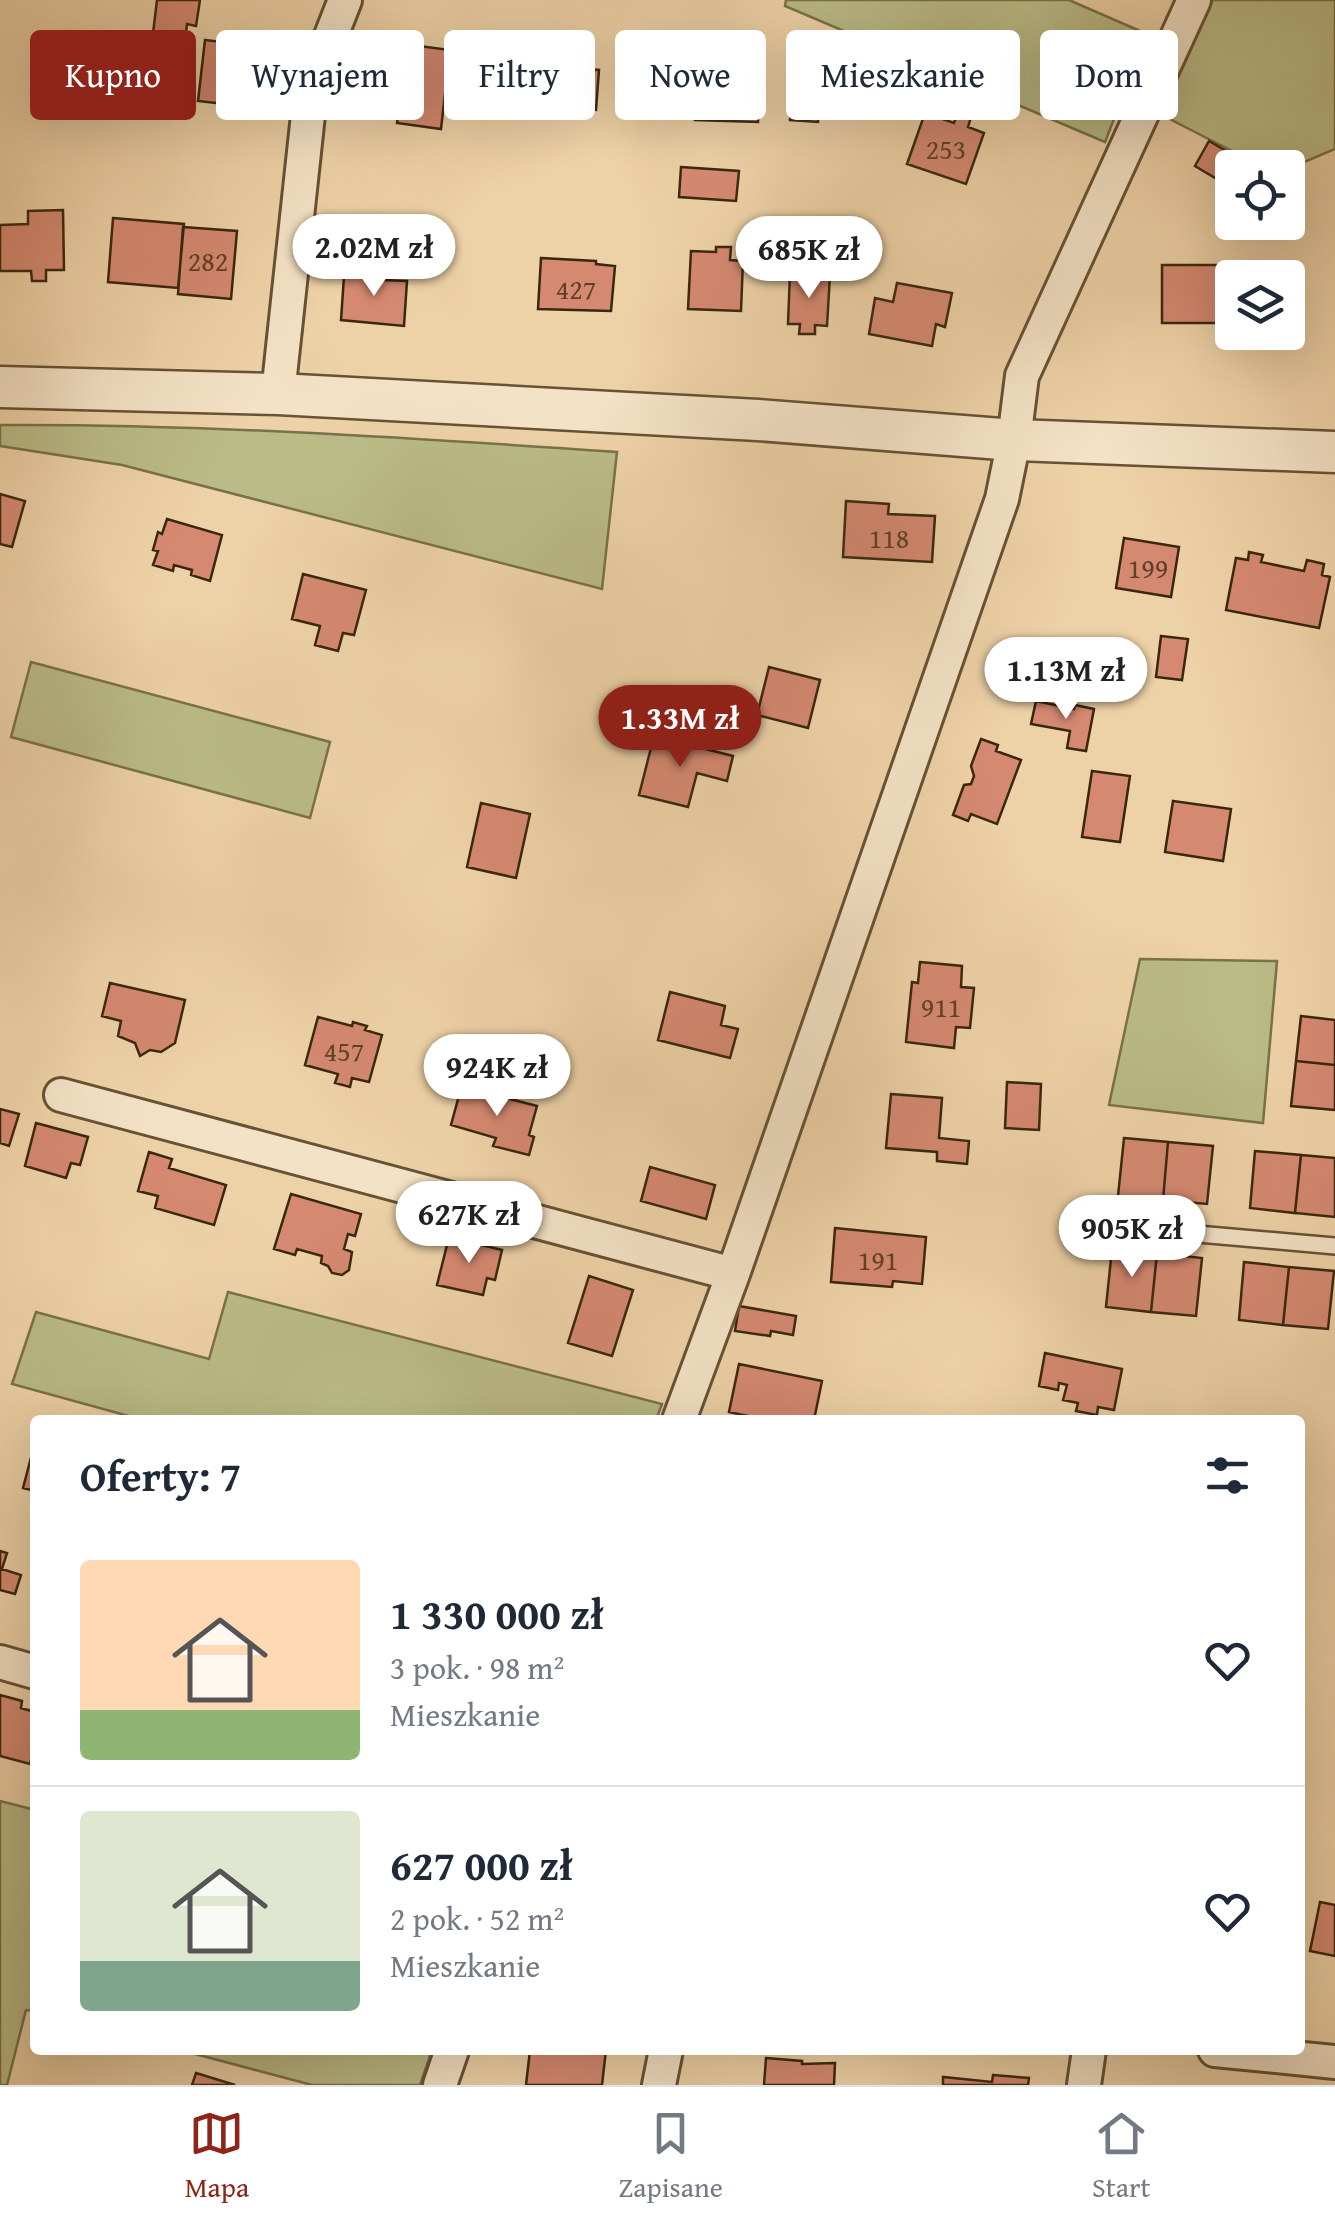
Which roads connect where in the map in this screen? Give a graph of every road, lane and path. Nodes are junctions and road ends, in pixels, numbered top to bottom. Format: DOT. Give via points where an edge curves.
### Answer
graph roads {
  1 [pos="345,0"];
  2 [pos="1194,0"];
  3 [pos="0,387"];
  4 [pos="278,394"];
  5 [pos="1014,440"];
  6 [pos="1335,452"];
  7 [pos="61,1095"];
  8 [pos="1118,1227"];
  9 [pos="1335,1246"];
  10 [pos="733,1274"];
  11 [pos="681,1415"];
  12 [pos="0,1662"];
  13 [pos="30,1671"];
  14 [pos="450,2055"];
  15 [pos="665,2055"];
  16 [pos="1088,2055"];
  17 [pos="1270,2055"];
  18 [pos="1335,2062"];
  19 [pos="440,2085"];
  20 [pos="658,2085"];
  21 [pos="1084,2085"];
  1 -- 4 [label="street" via="311,87"];
  2 -- 5 [label="street" via="1022,376"];
  3 -- 4 [label="street"];
  4 -- 5 [label="street"];
  5 -- 6 [label="street"];
  5 -- 10 [label="street" via="1002,499"];
  7 -- 10 [label="street"];
  8 -- 9 [label="lane"];
  10 -- 11 [label="street"];
  12 -- 13 [label="street"];
  14 -- 19 [label="street"];
  15 -- 20 [label="street"];
  16 -- 21 [label="street"];
  17 -- 18 [label="street"];
}
